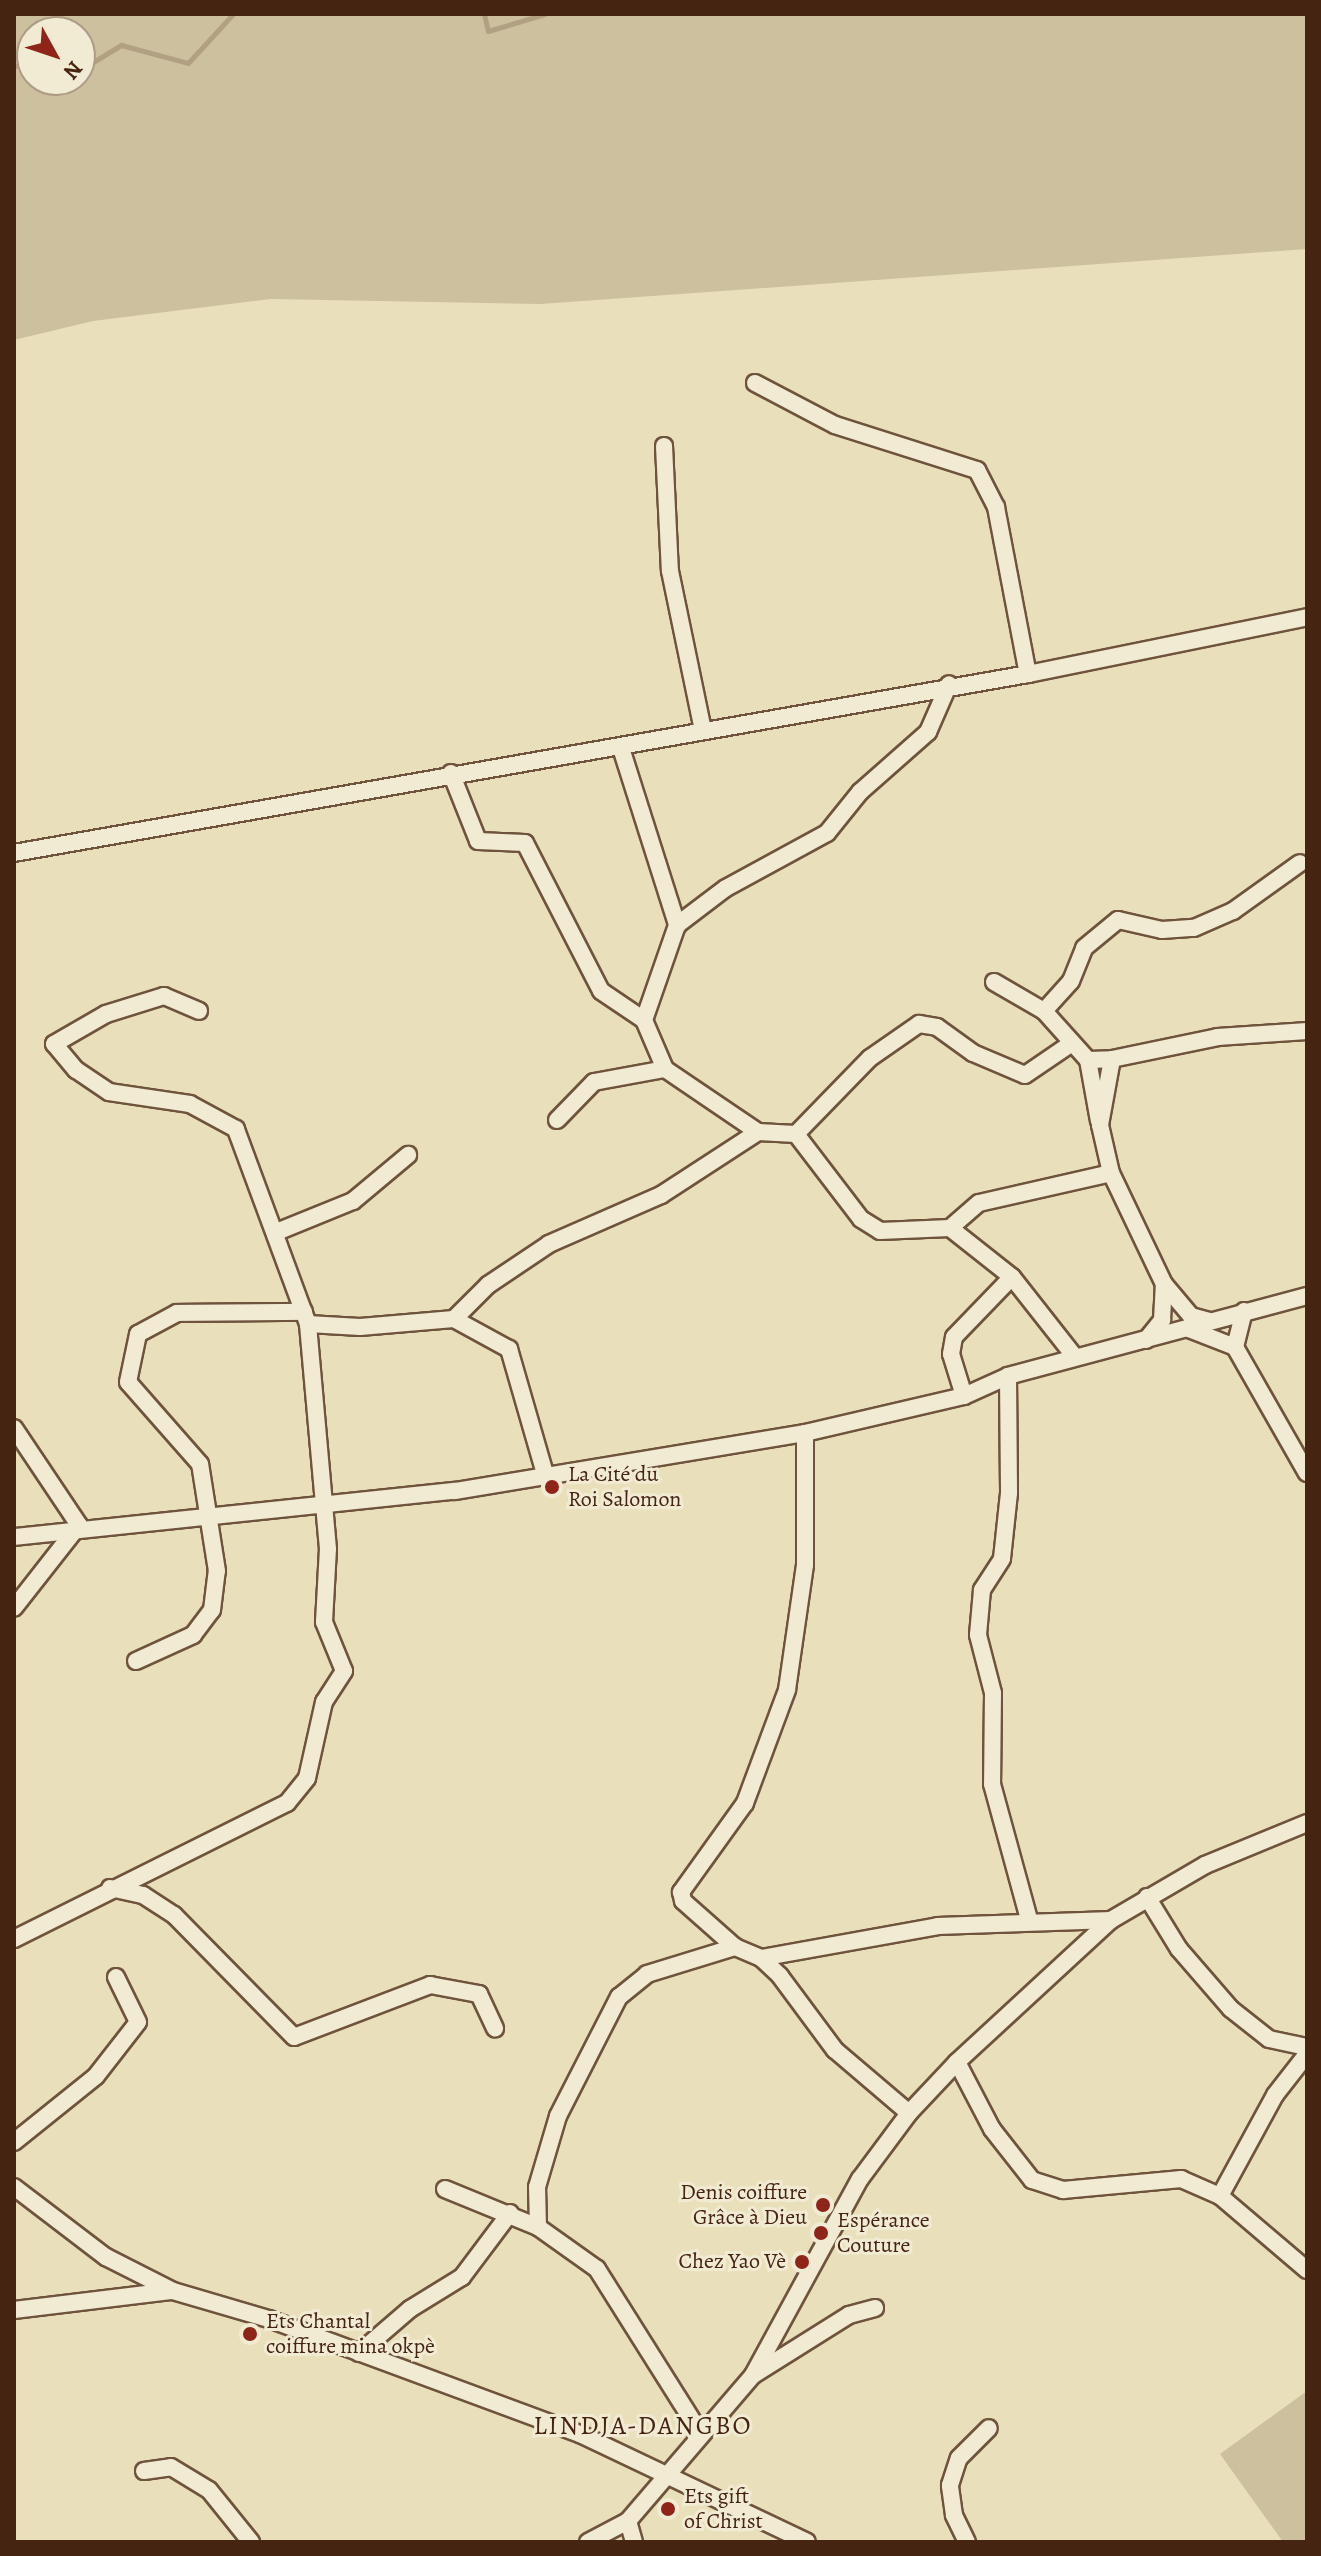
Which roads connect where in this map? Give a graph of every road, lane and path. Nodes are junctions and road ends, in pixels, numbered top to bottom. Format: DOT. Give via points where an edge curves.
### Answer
graph roads {
  1 [pos="755,383"];
  2 [pos="664,446"];
  3 [pos="1307,617"];
  4 [pos="1028,674"];
  5 [pos="949,684"];
  6 [pos="703,731"];
  7 [pos="621,748"];
  8 [pos="451,773"];
  9 [pos="14,853"];
  10 [pos="1300,863"];
  11 [pos="677,925"];
  12 [pos="994,982"];
  13 [pos="199,1011"];
  14 [pos="1044,1011"];
  15 [pos="644,1020"];
  16 [pos="1307,1031"];
  17 [pos="1072,1043"];
  18 [pos="1112,1059"];
  19 [pos="1088,1060"];
  20 [pos="665,1069"];
  21 [pos="557,1120"];
  22 [pos="1100,1125"];
  23 [pos="758,1132"];
  24 [pos="796,1134"];
  25 [pos="408,1155"];
  26 [pos="1111,1173"];
  27 [pos="950,1228"];
  28 [pos="279,1231"];
  29 [pos="1012,1277"];
  30 [pos="1164,1284"];
  31 [pos="1307,1296"];
  32 [pos="1244,1311"];
  33 [pos="306,1318"];
  34 [pos="454,1319"];
  35 [pos="1210,1321"];
  36 [pos="1186,1328"];
  37 [pos="1146,1340"];
  38 [pos="1235,1347"];
  39 [pos="1075,1357"];
  40 [pos="1008,1376"];
  41 [pos="964,1396"];
  42 [pos="14,1428"];
  43 [pos="805,1433"];
  44 [pos="1307,1473"];
  45 [pos="546,1477"];
  46 [pos="322,1503"];
  47 [pos="207,1514"];
  48 [pos="79,1525"];
  49 [pos="14,1537"];
  50 [pos="14,1608"];
  51 [pos="136,1661"];
  52 [pos="1307,1823"];
  53 [pos="110,1888"];
  54 [pos="1147,1897"];
  55 [pos="1029,1919"];
  56 [pos="1111,1920"];
  57 [pos="14,1939"];
  58 [pos="735,1947"];
  59 [pos="761,1958"];
  60 [pos="116,1977"];
  61 [pos="495,2028"];
  62 [pos="1307,2047"];
  63 [pos="1307,2054"];
  64 [pos="957,2062"];
  65 [pos="909,2113"];
  66 [pos="14,2142"];
  67 [pos="14,2187"];
  68 [pos="445,2189"];
  69 [pos="1220,2196"];
  70 [pos="510,2213"];
  71 [pos="538,2227"];
  72 [pos="1307,2270"];
  73 [pos="173,2291"];
  74 [pos="875,2308"];
  75 [pos="14,2310"];
  76 [pos="359,2353"];
  77 [pos="753,2375"];
  78 [pos="989,2428"];
  79 [pos="701,2434"];
  80 [pos="144,2471"];
  81 [pos="663,2478"];
  82 [pos="628,2521"];
  83 [pos="251,2542"];
  84 [pos="588,2542"];
  85 [pos="634,2542"];
  86 [pos="807,2542"];
  87 [pos="967,2542"];
  1 -- 4 [label="street" via="835,425 977,470 996,507"];
  2 -- 6 [label="street" via="670,571"];
  3 -- 4 [label="street"];
  4 -- 5 [label="street"];
  5 -- 6 [label="street"];
  5 -- 11 [label="street" via="928,732 860,792 827,833 726,888"];
  6 -- 7 [label="street"];
  7 -- 8 [label="street"];
  7 -- 11 [label="street"];
  8 -- 9 [label="street"];
  8 -- 15 [label="street" via="478,841 525,843 601,991"];
  10 -- 14 [label="street" via="1233,911 1194,928 1162,930 1118,920 1084,948 1071,981"];
  11 -- 15 [label="street"];
  12 -- 14 [label="street"];
  13 -- 28 [label="street" via="164,996 106,1014 54,1044 76,1070 109,1092 190,1104 215,1112 236,1129"];
  14 -- 17 [label="street"];
  15 -- 20 [label="street"];
  16 -- 18 [label="street" via="1218,1037"];
  17 -- 19 [label="street"];
  17 -- 24 [label="street" via="1025,1075 973,1053 937,1027 919,1024 870,1058"];
  18 -- 19 [label="street"];
  18 -- 22 [label="street"];
  19 -- 22 [label="street"];
  20 -- 21 [label="street" via="594,1082"];
  20 -- 23 [label="street"];
  22 -- 26 [label="street"];
  23 -- 24 [label="street"];
  23 -- 34 [label="street" via="649,1202 549,1244 488,1285"];
  24 -- 27 [label="street" via="861,1219 880,1231"];
  25 -- 28 [label="street" via="353,1201"];
  26 -- 27 [label="street" via="979,1203"];
  26 -- 30 [label="street"];
  27 -- 29 [label="street"];
  28 -- 33 [label="street"];
  29 -- 39 [label="street"];
  29 -- 41 [label="street" via="954,1337 951,1354"];
  30 -- 35 [label="street" via="1191,1316"];
  30 -- 37 [label="street" via="1162,1320"];
  31 -- 32 [label="street"];
  32 -- 35 [label="street"];
  32 -- 38 [label="street"];
  33 -- 34 [label="street" via="360,1327"];
  33 -- 46 [label="street"];
  33 -- 47 [label="street" via="177,1313 138,1334 128,1382 200,1464"];
  34 -- 45 [label="street" via="513,1353"];
  35 -- 36 [label="street"];
  36 -- 37 [label="street"];
  36 -- 38 [label="street"];
  37 -- 39 [label="street"];
  38 -- 44 [label="street"];
  39 -- 40 [label="street"];
  40 -- 41 [label="street"];
  40 -- 55 [label="street" via="1009,1493 1002,1559 982,1590 978,1635 993,1693 992,1784"];
  41 -- 43 [label="street"];
  42 -- 48 [label="street"];
  43 -- 45 [label="street"];
  43 -- 58 [label="street" via="805,1565 787,1690 745,1803 681,1892 683,1901"];
  45 -- 46 [label="street"];
  46 -- 47 [label="street"];
  46 -- 53 [label="street" via="328,1549 324,1622 344,1671 324,1702 307,1778 287,1803 264,1818"];
  47 -- 48 [label="street"];
  47 -- 51 [label="street" via="217,1571 212,1610 193,1635"];
  48 -- 49 [label="street"];
  48 -- 50 [label="street"];
  52 -- 54 [label="street" via="1205,1865"];
  53 -- 57 [label="street"];
  53 -- 61 [label="street" via="143,1895 174,1915 294,2037 430,1985 479,1994"];
  54 -- 56 [label="street"];
  54 -- 62 [label="street" via="1179,1949 1231,2009 1269,2039"];
  55 -- 56 [label="street"];
  55 -- 59 [label="street" via="938,1926"];
  56 -- 64 [label="street"];
  58 -- 59 [label="street"];
  58 -- 71 [label="street" via="647,1974 619,1997 599,2026 554,2129 537,2187"];
  59 -- 65 [label="street" via="835,2050"];
  60 -- 66 [label="street" via="138,2022 96,2076"];
  63 -- 69 [label="street" via="1275,2095"];
  64 -- 65 [label="street"];
  64 -- 69 [label="street" via="992,2129 1032,2180 1048,2188 1181,2179"];
  65 -- 77 [label="street" via="837,2217"];
  67 -- 73 [label="street" via="106,2257"];
  68 -- 70 [label="street"];
  69 -- 72 [label="street"];
  70 -- 71 [label="street"];
  70 -- 76 [label="street" via="462,2277 410,2309"];
  71 -- 79 [label="street" via="597,2269"];
  73 -- 75 [label="street"];
  73 -- 76 [label="street"];
  74 -- 77 [label="street" via="849,2315"];
  76 -- 81 [label="street" via="580,2434"];
  77 -- 79 [label="street"];
  78 -- 87 [label="street" via="959,2458 950,2485 954,2515"];
  79 -- 81 [label="street"];
  80 -- 83 [label="street" via="171,2467 209,2490"];
  81 -- 82 [label="street"];
  81 -- 86 [label="street"];
  82 -- 84 [label="street"];
  82 -- 85 [label="street"];
}
